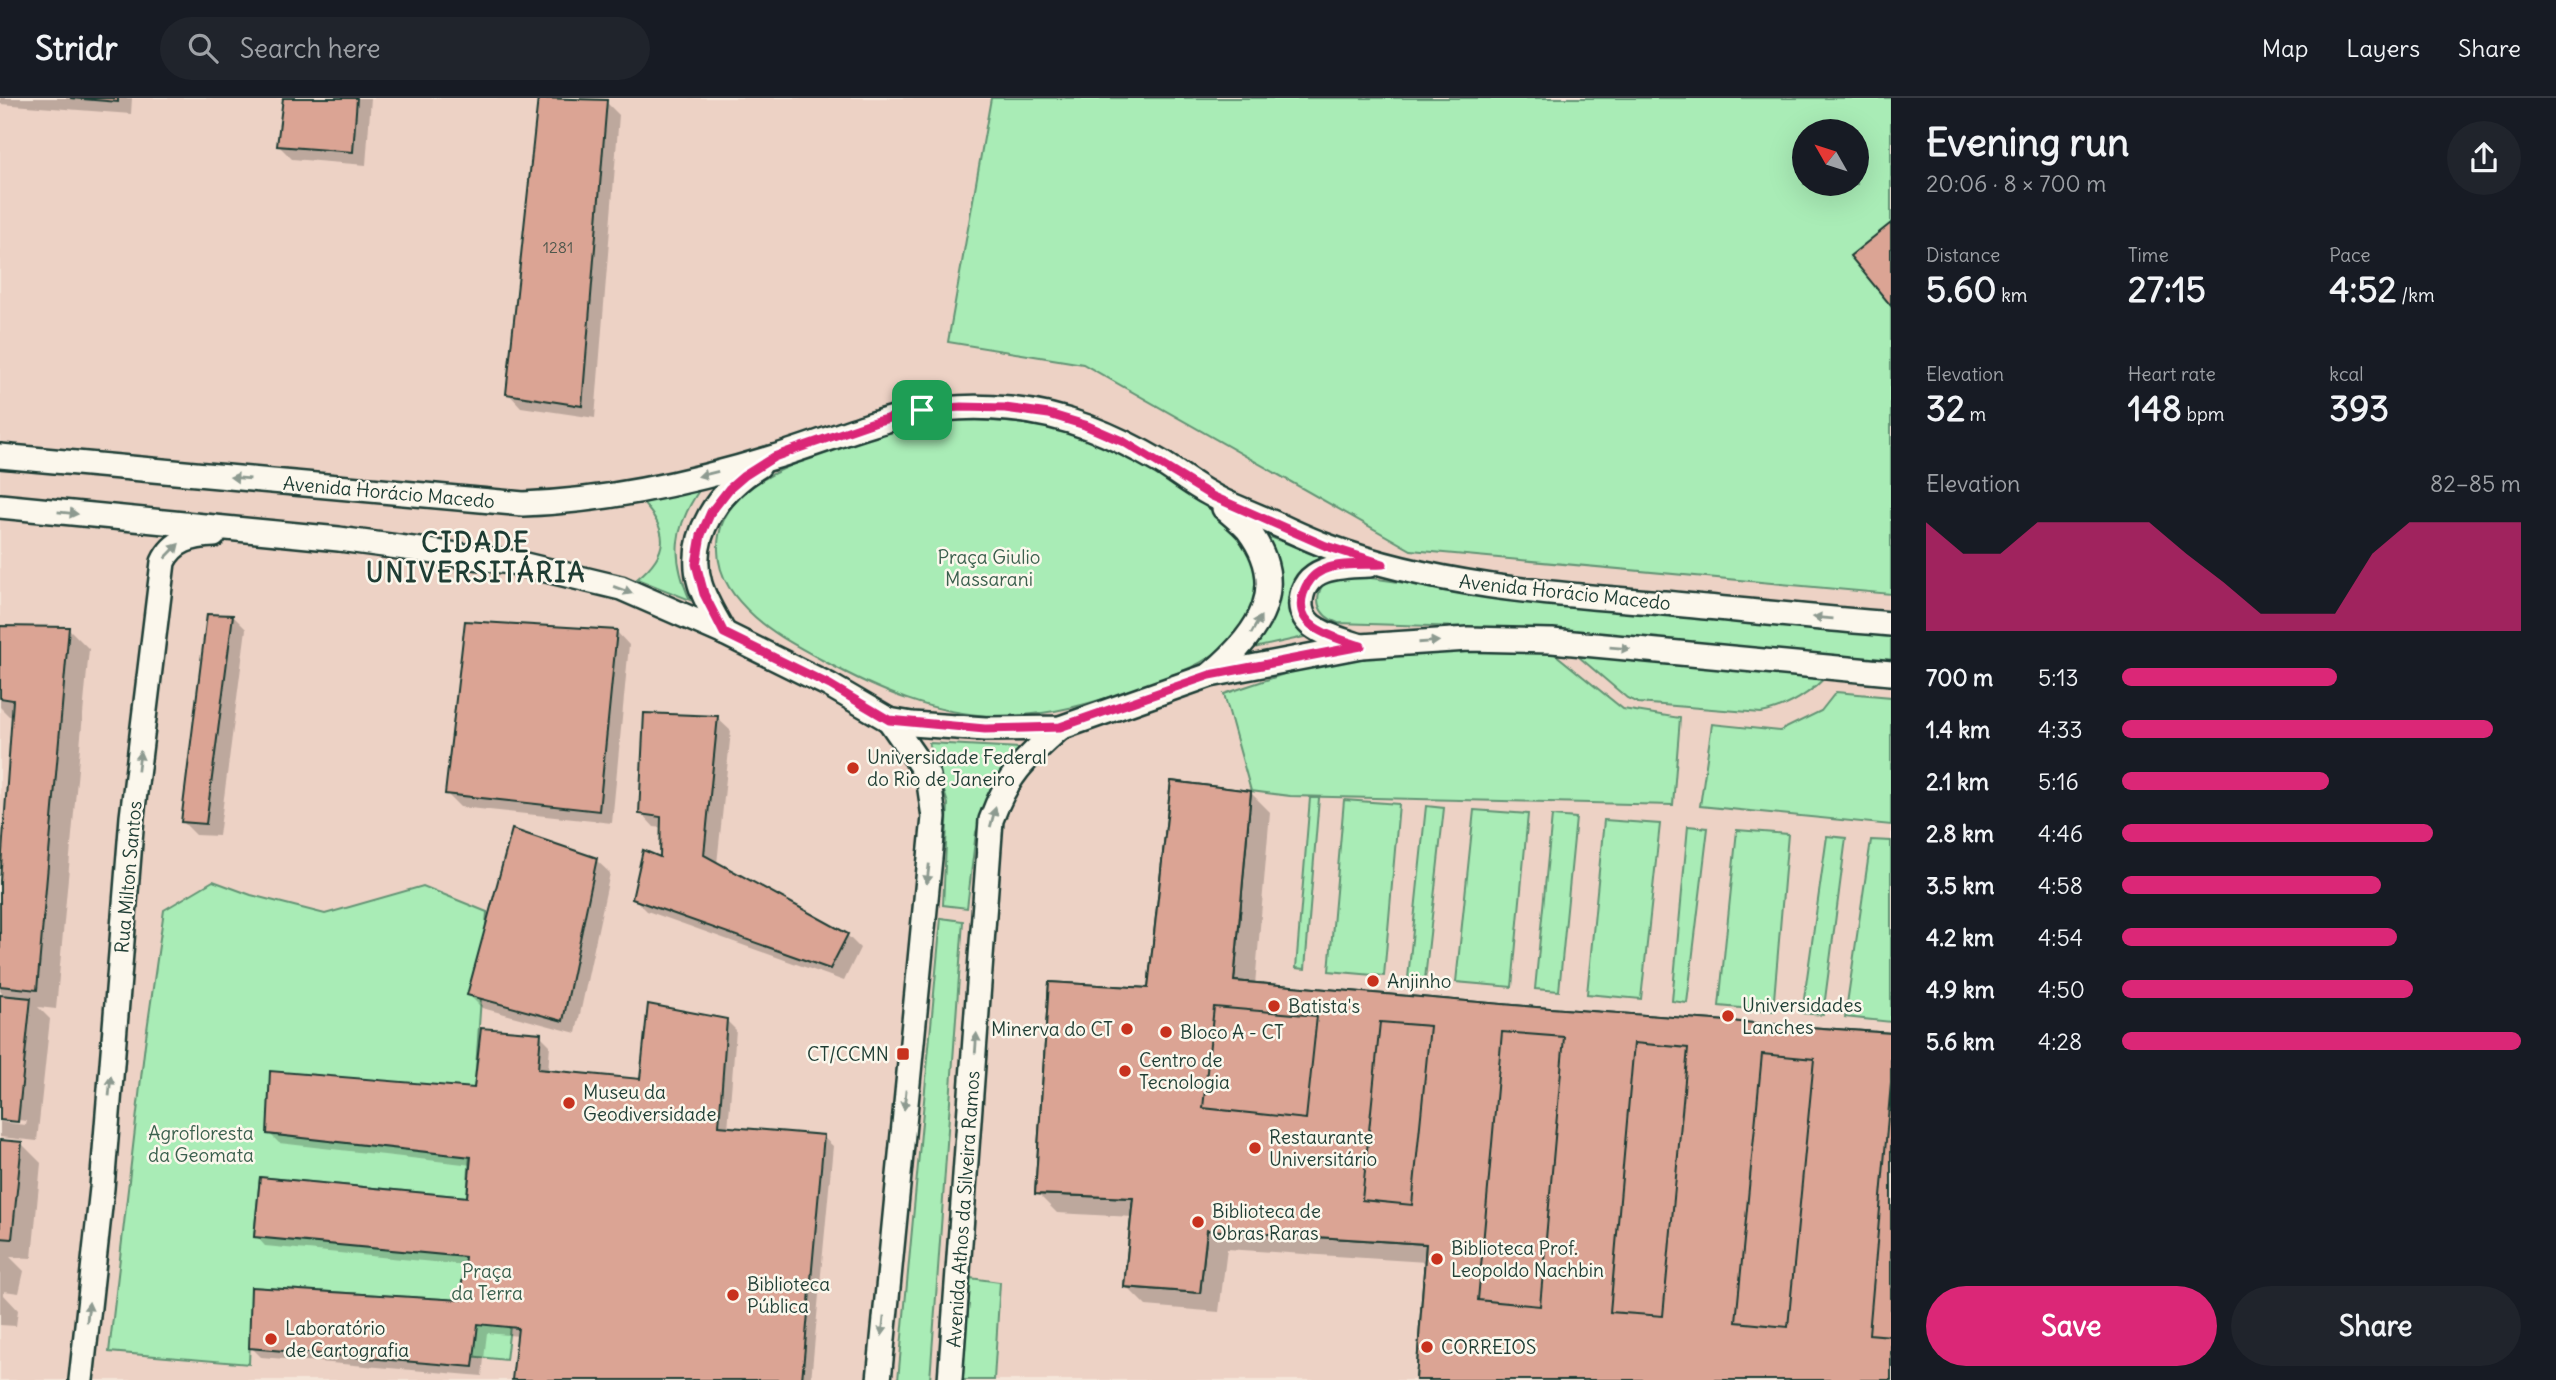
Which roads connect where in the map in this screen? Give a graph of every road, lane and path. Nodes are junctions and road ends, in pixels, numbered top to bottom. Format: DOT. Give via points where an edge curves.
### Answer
graph roads {
  1 [pos="0,456"];
  2 [pos="774,457"];
  3 [pos="1212,496"];
  4 [pos="0,506"];
  5 [pos="339,539"];
  6 [pos="1383,564"];
  7 [pos="1891,624"];
  8 [pos="724,633"];
  9 [pos="1361,646"];
  10 [pos="1891,673"];
  11 [pos="1210,675"];
  12 [pos="889,720"];
  13 [pos="1060,727"];
  14 [pos="81,1380"];
  15 [pos="879,1380"];
  16 [pos="950,1380"];
  2 -- 1 [label="street, Avenida Horácio Macedo, one-way" via="633,493 523,504"];
  2 -- 3 [label="street" via="922,410 1005,408 1085,425 1143,453"];
  2 -- 8 [label="street" via="729,489 701,535 696,564 700,584"];
  3 -- 6 [label="street, Avenida Horácio Macedo" via="1326,546"];
  11 -- 3 [label="street, one-way" via="1253,632 1266,606 1268,582 1263,557 1247,529"];
  4 -- 5 [label="street, one-way"];
  5 -- 8 [label="street, one-way" via="517,563 621,588"];
  14 -- 5 [label="street, Rua Milton Santos, one-way" via="102,1188 132,817 163,562 169,551 195,536 290,542"];
  7 -- 6 [label="street, Avenida Horácio Macedo, one-way" via="1475,585"];
  6 -- 9 [label="street" via="1324,569 1305,586 1301,600 1308,623"];
  8 -- 12 [label="street"];
  9 -- 10 [label="street, one-way" via="1468,639 1552,641"];
  9 -- 11 [label="street"];
  11 -- 13 [label="street"];
  12 -- 13 [label="street" via="985,729"];
  12 -- 15 [label="street, one-way" via="928,776 934,817"];
  16 -- 13 [label="street, Avenida Athos da Silveira Ramos, one-way" via="991,820 1000,794 1020,764"];
}
